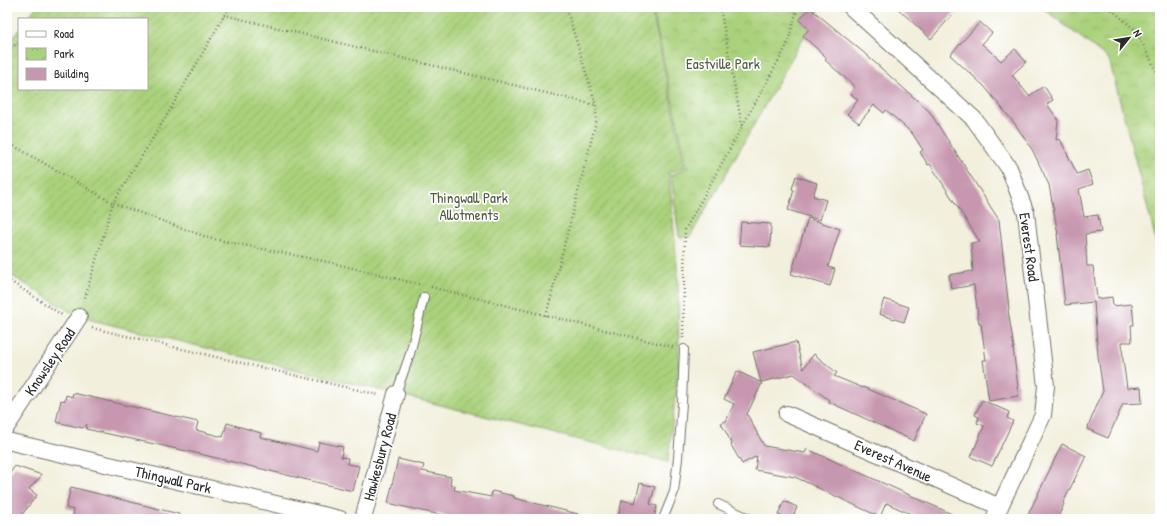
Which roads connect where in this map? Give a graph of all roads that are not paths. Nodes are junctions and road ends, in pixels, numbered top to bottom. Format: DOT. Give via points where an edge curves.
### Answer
graph roads {
  1 [pos="851,7"];
  2 [pos="424,297"];
  3 [pos="77,320"];
  4 [pos="684,348"];
  5 [pos="395,396"];
  6 [pos="787,414"];
  7 [pos="7,426"];
  8 [pos="7,441"];
  9 [pos="718,504"];
  10 [pos="997,513"];
  11 [pos="340,519"];
  12 [pos="363,519"];
  13 [pos="663,519"];
  14 [pos="751,519"];
  1 -- 10 [label="street, Everest Road" via="974,120 1009,168 1026,213 1046,386 1043,415"];
  2 -- 5 [label="lane" via="410,354"];
  3 -- 7 [label="street, Knowsley Road"];
  4 -- 13 [label="lane" via="674,492"];
  5 -- 12 [label="street, Hawkesbury Road"];
  6 -- 10 [label="street, Everest Avenue"];
  8 -- 11 [label="street, Thingwall Park"];
  9 -- 14 [label="lane"];
}
